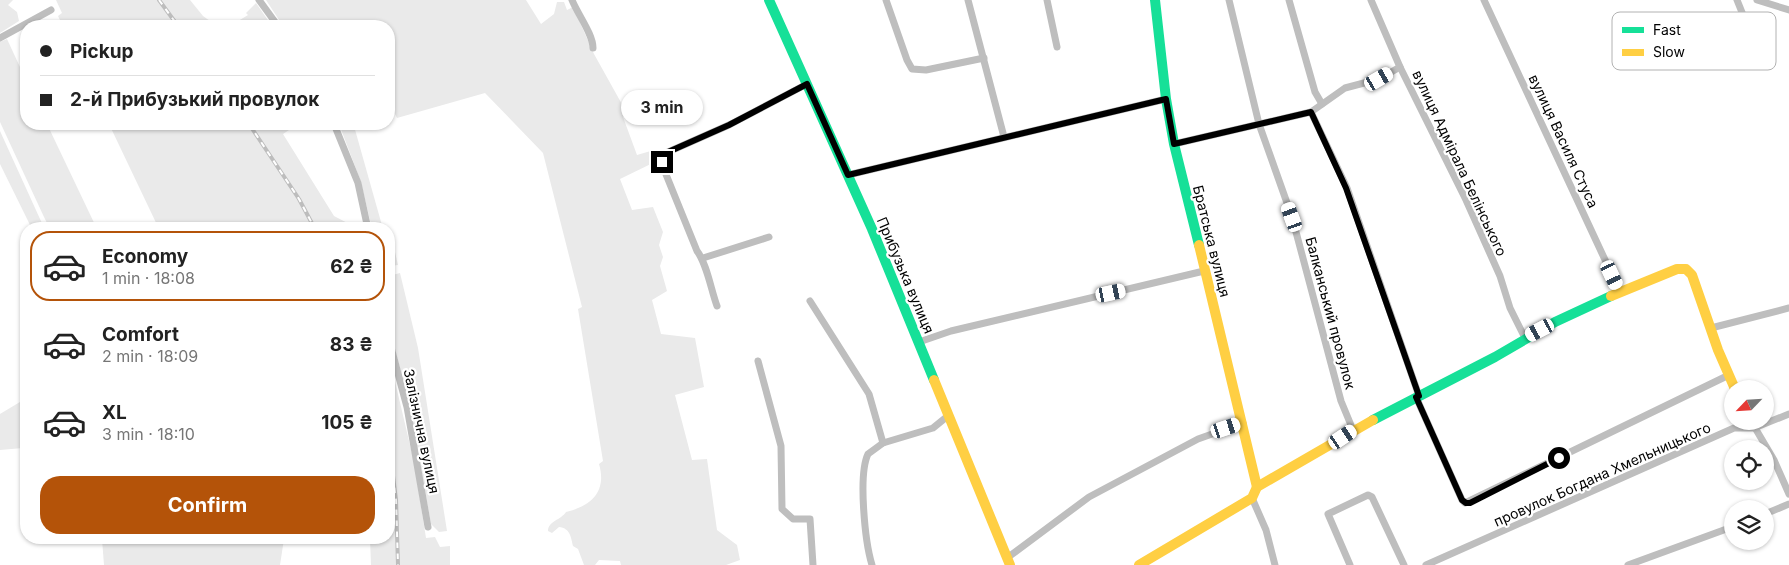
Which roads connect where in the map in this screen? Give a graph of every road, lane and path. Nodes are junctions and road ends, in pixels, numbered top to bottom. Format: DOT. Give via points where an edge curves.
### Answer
graph roads {
  1 [pos="259,0"];
  2 [pos="573,0"];
  3 [pos="769,0"];
  4 [pos="886,0"];
  5 [pos="968,0"];
  6 [pos="1047,0"];
  7 [pos="1155,0"];
  8 [pos="1229,0"];
  9 [pos="1290,0"];
  10 [pos="1371,0"];
  11 [pos="1484,0"];
  12 [pos="1737,0"];
  13 [pos="1757,0"];
  14 [pos="51,10"];
  15 [pos="1789,10"];
  16 [pos="1742,12"];
  17 [pos="33,20"];
  18 [pos="274,20"];
  19 [pos="20,27"];
  20 [pos="0,38"];
  21 [pos="1057,46"];
  22 [pos="593,48"];
  23 [pos="984,58"];
  24 [pos="1400,67"];
  25 [pos="807,84"];
  26 [pos="1166,99"];
  27 [pos="1322,104"];
  28 [pos="1311,112"];
  29 [pos="1259,124"];
  30 [pos="336,130"];
  31 [pos="1004,137"];
  32 [pos="1174,144"];
  33 [pos="848,175"];
  34 [pos="366,222"];
  35 [pos="769,237"];
  36 [pos="703,258"];
  37 [pos="1204,271"];
  38 [pos="1620,292"];
  39 [pos="810,301"];
  40 [pos="717,306"];
  41 [pos="1789,308"];
  42 [pos="1711,328"];
  43 [pos="1525,338"];
  44 [pos="919,342"];
  45 [pos="758,361"];
  46 [pos="395,364"];
  47 [pos="1729,376"];
  48 [pos="1731,380"];
  49 [pos="1418,397"];
  50 [pos="1789,414"];
  51 [pos="949,415"];
  52 [pos="1774,418"];
  53 [pos="1243,422"];
  54 [pos="1353,430"];
  55 [pos="1730,430"];
  56 [pos="1756,430"];
  57 [pos="883,444"];
  58 [pos="1257,487"];
  59 [pos="1789,494"];
  60 [pos="1252,498"];
  61 [pos="1789,504"];
  62 [pos="1774,510"];
  63 [pos="428,527"];
  64 [pos="1724,530"];
  65 [pos="1009,561"];
  66 [pos="814,565"];
  67 [pos="872,565"];
  68 [pos="1139,565"];
  69 [pos="1275,565"];
  70 [pos="1350,565"];
  71 [pos="1404,565"];
  72 [pos="1426,565"];
  73 [pos="1628,565"];
  1 -- 18 [label="street"];
  2 -- 22 [label="street" via="577,14 592,37"];
  3 -- 25 [label="street, Прибузька вулиця"];
  4 -- 23 [label="street" via="912,68 926,70"];
  5 -- 23 [label="street"];
  6 -- 21 [label="street"];
  7 -- 26 [label="street, Братська вулиця"];
  8 -- 29 [label="street, Балканський провулок"];
  9 -- 27 [label="street"];
  10 -- 24 [label="street, вулиця Адмірала Белінського"];
  11 -- 38 [label="street, вулиця Василя Стуса"];
  12 -- 16 [label="street"];
  13 -- 15 [label="street"];
  14 -- 17 [label="street"];
  19 -- 20 [label="street"];
  23 -- 31 [label="street"];
  24 -- 27 [label="street" via="1379,79 1345,88"];
  24 -- 43 [label="street, вулиця Адмірала Белінського" via="1466,200"];
  25 -- 33 [label="street, Прибузька вулиця"];
  25 -- 36 [label="street" via="729,125 668,152 663,158 663,167"];
  26 -- 31 [label="street"];
  26 -- 32 [label="street, Братська вулиця"];
  27 -- 28 [label="street"];
  28 -- 29 [label="street"];
  28 -- 49 [label="street" via="1346,188"];
  29 -- 32 [label="street"];
  29 -- 54 [label="street, Балканський провулок" via="1292,217 1341,401"];
  30 -- 34 [label="street" via="358,183"];
  31 -- 33 [label="street"];
  32 -- 37 [label="street, Братська вулиця"];
  33 -- 44 [label="street, Прибузька вулиця"];
  35 -- 36 [label="street"];
  36 -- 40 [label="street"];
  37 -- 44 [label="street" via="951,331"];
  37 -- 53 [label="street, Братська вулиця"];
  38 -- 42 [label="street" via="1682,268 1689,270"];
  38 -- 43 [label="street"];
  39 -- 57 [label="street" via="869,394"];
  41 -- 42 [label="street"];
  42 -- 47 [label="street"];
  43 -- 49 [label="street"];
  44 -- 51 [label="street, Прибузька вулиця"];
  45 -- 66 [label="street" via="781,446 782,509 793,519 810,519"];
  46 -- 63 [label="street, Залізнична вулиця"];
  47 -- 48 [label="street"];
  47 -- 49 [label="street" via="1466,503"];
  49 -- 54 [label="street"];
  50 -- 52 [label="street, провулок Богдана Хмельницького"];
  51 -- 57 [label="street" via="933,428"];
  51 -- 65 [label="street, Прибузька вулиця"];
  53 -- 58 [label="street, Братська вулиця"];
  53 -- 65 [label="street" via="1205,436 1095,493"];
  54 -- 58 [label="street"];
  55 -- 72 [label="street, провулок Богдана Хмельницького"];
  56 -- 59 [label="street"];
  57 -- 67 [label="street" via="870,452 864,466 867,542"];
  58 -- 60 [label="street"];
  60 -- 68 [label="street"];
  60 -- 69 [label="street" via="1266,530"];
  61 -- 62 [label="street"];
  64 -- 73 [label="street"];
  70 -- 71 [label="street" via="1328,514 1368,495 1372,497"];
}
